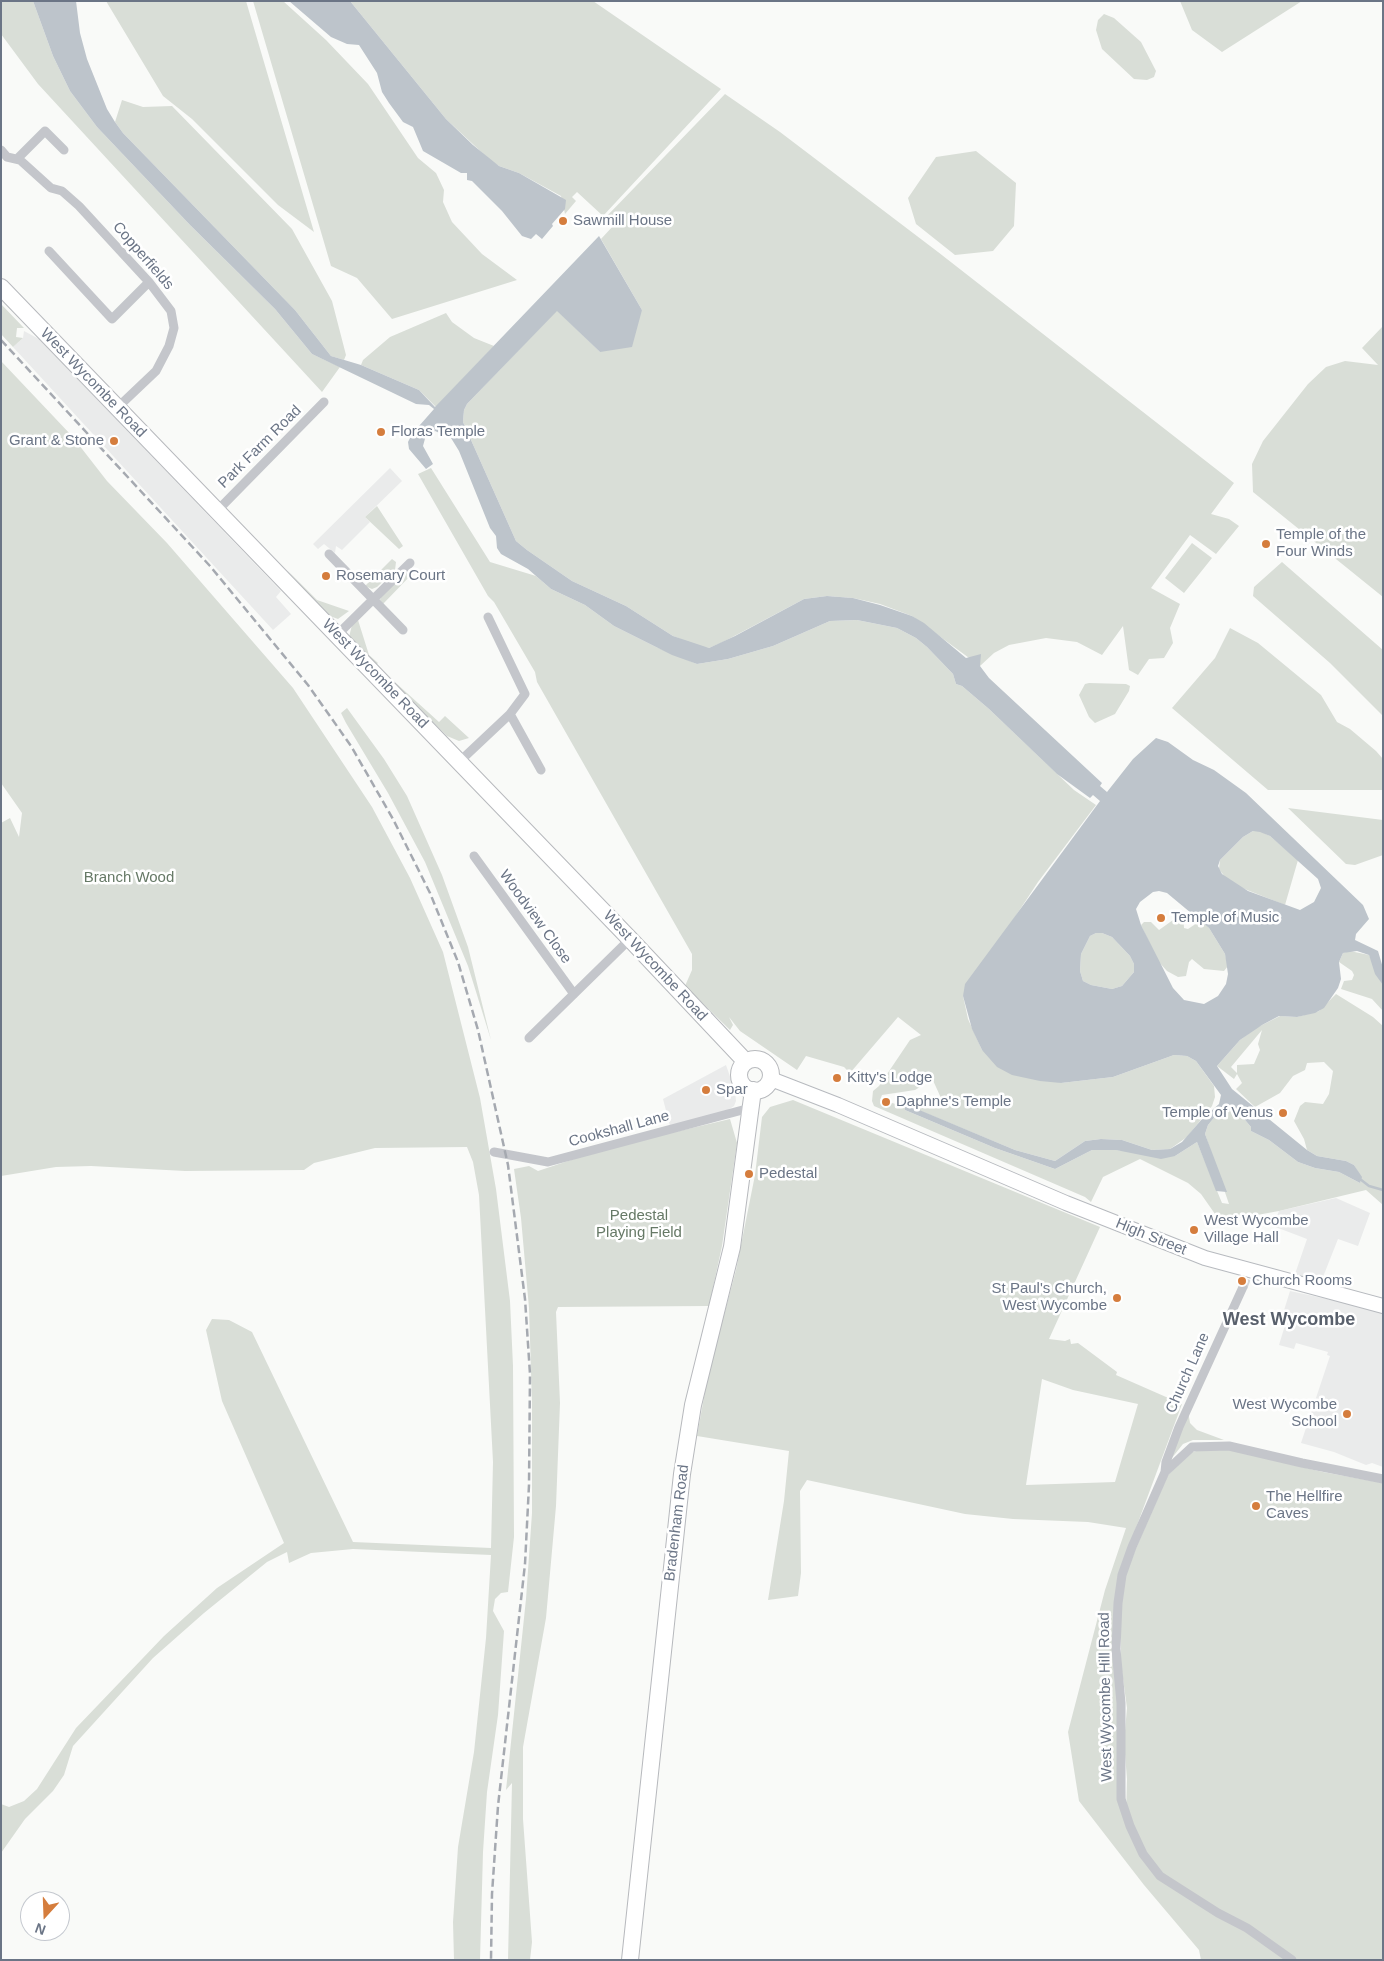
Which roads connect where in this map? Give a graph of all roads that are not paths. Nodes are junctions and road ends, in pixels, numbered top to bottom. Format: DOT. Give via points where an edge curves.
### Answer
graph roads {
  1 [pos="1,150"];
  2 [pos="64,150"];
  3 [pos="17,159"];
  4 [pos="49,251"];
  5 [pos="149,282"];
  6 [pos="1,287"];
  7 [pos="324,402"];
  8 [pos="117,408"];
  9 [pos="216,511"];
  10 [pos="329,554"];
  11 [pos="410,563"];
  12 [pos="373,600"];
  13 [pos="488,617"];
  14 [pos="402,630"];
  15 [pos="338,635"];
  16 [pos="510,714"];
  17 [pos="459,762"];
  18 [pos="541,770"];
  19 [pos="474,856"];
  20 [pos="630,939"];
  21 [pos="574,994"];
  22 [pos="529,1038"];
  23 [pos="746,1062"];
  24 [pos="771,1079"];
  25 [pos="752,1090"];
  26 [pos="750,1108"];
  27 [pos="494,1152"];
  28 [pos="1243,1287"];
  29 [pos="1383,1306"];
  30 [pos="1165,1472"];
  31 [pos="1383,1479"];
  32 [pos="630,1960"];
  33 [pos="1292,1960"];
  1 -- 3 [label="street, Copperfields" via="7,157"];
  2 -- 3 [label="street" via="45,130"];
  3 -- 5 [label="street, Copperfields" via="51,188 62,191 79,206"];
  4 -- 5 [label="street" via="112,319"];
  5 -- 8 [label="street, Copperfields" via="171,311 174,328 156,371"];
  6 -- 8 [label="highway, West Wycombe Road"];
  7 -- 9 [label="street, Park Farm Road"];
  8 -- 9 [label="highway, West Wycombe Road"];
  9 -- 15 [label="highway, West Wycombe Road"];
  10 -- 12 [label="street"];
  11 -- 12 [label="street"];
  12 -- 14 [label="street"];
  12 -- 15 [label="street"];
  13 -- 16 [label="street" via="525,694"];
  15 -- 17 [label="highway, West Wycombe Road"];
  16 -- 17 [label="street"];
  16 -- 18 [label="street"];
  17 -- 20 [label="highway, West Wycombe Road"];
  19 -- 21 [label="street, Woodview Close"];
  20 -- 21 [label="street"];
  20 -- 23 [label="highway, West Wycombe Road"];
  21 -- 22 [label="street"];
  23 -- 24 [label="highway" via="762,1061 771,1070"];
  23 -- 25 [label="highway" via="740,1070 741,1081"];
  24 -- 25 [label="highway" via="764,1089"];
  24 -- 29 [label="main road, High Street" via="1204,1258 1248,1274"];
  25 -- 26 [label="highway, Bradenham Road"];
  26 -- 27 [label="street, Cookshall Lane" via="548,1162"];
  26 -- 32 [label="highway, Bradenham Road" via="732,1247 693,1405 682,1474"];
  28 -- 30 [label="street, Church Lane" via="1179,1427"];
  30 -- 31 [label="street, West Wycombe Hill Road" via="1192,1447 1215,1445"];
  30 -- 33 [label="street, West Wycombe Hill Road" via="1132,1547 1122,1575 1118,1602 1116,1649 1121,1703 1121,1799 1143,1854 1160,1876 1247,1928"];
}
